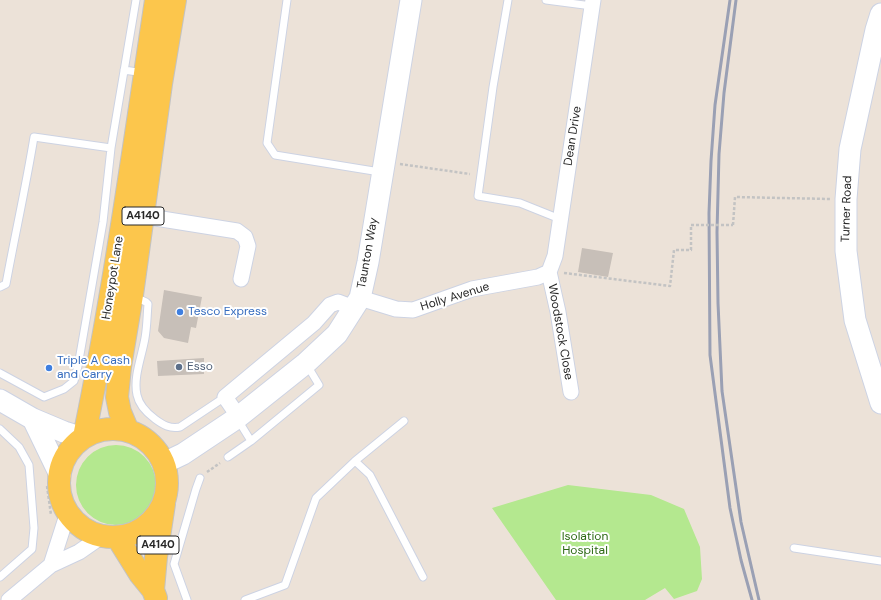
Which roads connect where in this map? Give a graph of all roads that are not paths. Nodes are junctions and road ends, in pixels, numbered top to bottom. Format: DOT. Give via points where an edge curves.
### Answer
graph roads {
  1 [pos="136,0"];
  2 [pos="156,0"];
  3 [pos="175,0"];
  4 [pos="287,0"];
  5 [pos="411,0"];
  6 [pos="508,0"];
  7 [pos="546,0"];
  8 [pos="592,3"];
  9 [pos="881,14"];
  10 [pos="147,77"];
  11 [pos="111,148"];
  12 [pos="384,167"];
  13 [pos="143,216"];
  14 [pos="560,219"];
  15 [pos="549,272"];
  16 [pos="241,279"];
  17 [pos="0,287"];
  18 [pos="132,295"];
  19 [pos="357,303"];
  20 [pos="94,330"];
  21 [pos="306,363"];
  22 [pos="0,373"];
  23 [pos="571,392"];
  24 [pos="225,397"];
  25 [pos="0,400"];
  26 [pos="881,403"];
  27 [pos="237,418"];
  28 [pos="33,419"];
  29 [pos="404,421"];
  30 [pos="0,429"];
  31 [pos="128,431"];
  32 [pos="83,438"];
  33 [pos="250,441"];
  34 [pos="228,457"];
  35 [pos="354,461"];
  36 [pos="164,463"];
  37 [pos="60,475"];
  38 [pos="200,478"];
  39 [pos="165,500"];
  40 [pos="68,512"];
  41 [pos="109,536"];
  42 [pos="794,548"];
  43 [pos="881,561"];
  44 [pos="51,565"];
  45 [pos="0,577"];
  46 [pos="423,577"];
  47 [pos="155,595"];
  48 [pos="6,599"];
  49 [pos="187,600"];
  50 [pos="245,600"];
  1 -- 10 [label="lane"];
  2 -- 10 [label="main road, Honeypot Lane / A4140"];
  3 -- 10 [label="main road, Honeypot Lane / A4140"];
  4 -- 12 [label="lane" via="267,143 275,155"];
  5 -- 12 [label="street, Taunton Way"];
  6 -- 14 [label="lane" via="478,196 520,203"];
  7 -- 8 [label="lane"];
  8 -- 14 [label="street, Dean Drive"];
  9 -- 26 [label="street, Turner Road" via="850,148 846,199 846,251 855,320"];
  10 -- 11 [label="lane"];
  10 -- 13 [label="main road, Honeypot Lane / A4140"];
  10 -- 20 [label="main road, Honeypot Lane / A4140" via="119,244"];
  11 -- 17 [label="lane" via="34,137 6,284"];
  11 -- 20 [label="lane"];
  12 -- 19 [label="street, Taunton Way"];
  13 -- 16 [label="street" via="237,231 245,237 248,246"];
  13 -- 18 [label="main road, Honeypot Lane / A4140"];
  14 -- 15 [label="street, Dean Drive" via="555,256"];
  15 -- 19 [label="street, Holly Avenue" via="538,277 472,289 413,310"];
  15 -- 23 [label="street, Woodstock Close"];
  18 -- 24 [label="lane" via="148,304 145,338 135,386 141,406 174,428 180,427"];
  18 -- 31 [label="main road, Honeypot Lane / A4140" via="117,397"];
  19 -- 21 [label="street, Taunton Way" via="337,334"];
  19 -- 24 [label="street, Holly Avenue" via="338,302 330,305 314,322"];
  20 -- 22 [label="lane" via="74,381 64,389 44,397"];
  20 -- 32 [label="main road, Honeypot Lane / A4140" via="101,354"];
  21 -- 27 [label="street, Taunton Way"];
  21 -- 33 [label="lane" via="319,385"];
  24 -- 27 [label="street"];
  25 -- 28 [label="street"];
  27 -- 33 [label="lane"];
  27 -- 36 [label="street, Taunton Way" via="183,454"];
  28 -- 32 [label="street"];
  28 -- 37 [label="street"];
  29 -- 35 [label="lane"];
  30 -- 45 [label="lane" via="19,447 29,465 34,528 32,549"];
  31 -- 32 [label="main road" via="113,428"];
  31 -- 36 [label="main road" via="145,438 158,451"];
  32 -- 37 [label="main road" via="69,452"];
  33 -- 34 [label="lane"];
  35 -- 46 [label="lane" via="370,475"];
  35 -- 50 [label="lane" via="316,498 285,585"];
  36 -- 39 [label="main road" via="168,484"];
  37 -- 40 [label="main road" via="59,488"];
  38 -- 49 [label="lane" via="174,564"];
  39 -- 41 [label="main road" via="158,514 146,526 135,532"];
  39 -- 47 [label="main road, A4140" via="156,556"];
  40 -- 41 [label="main road" via="88,531"];
  40 -- 44 [label="street"];
  41 -- 44 [label="street"];
  41 -- 47 [label="main road, A4140"];
  42 -- 43 [label="lane"];
  44 -- 48 [label="street"];
}
